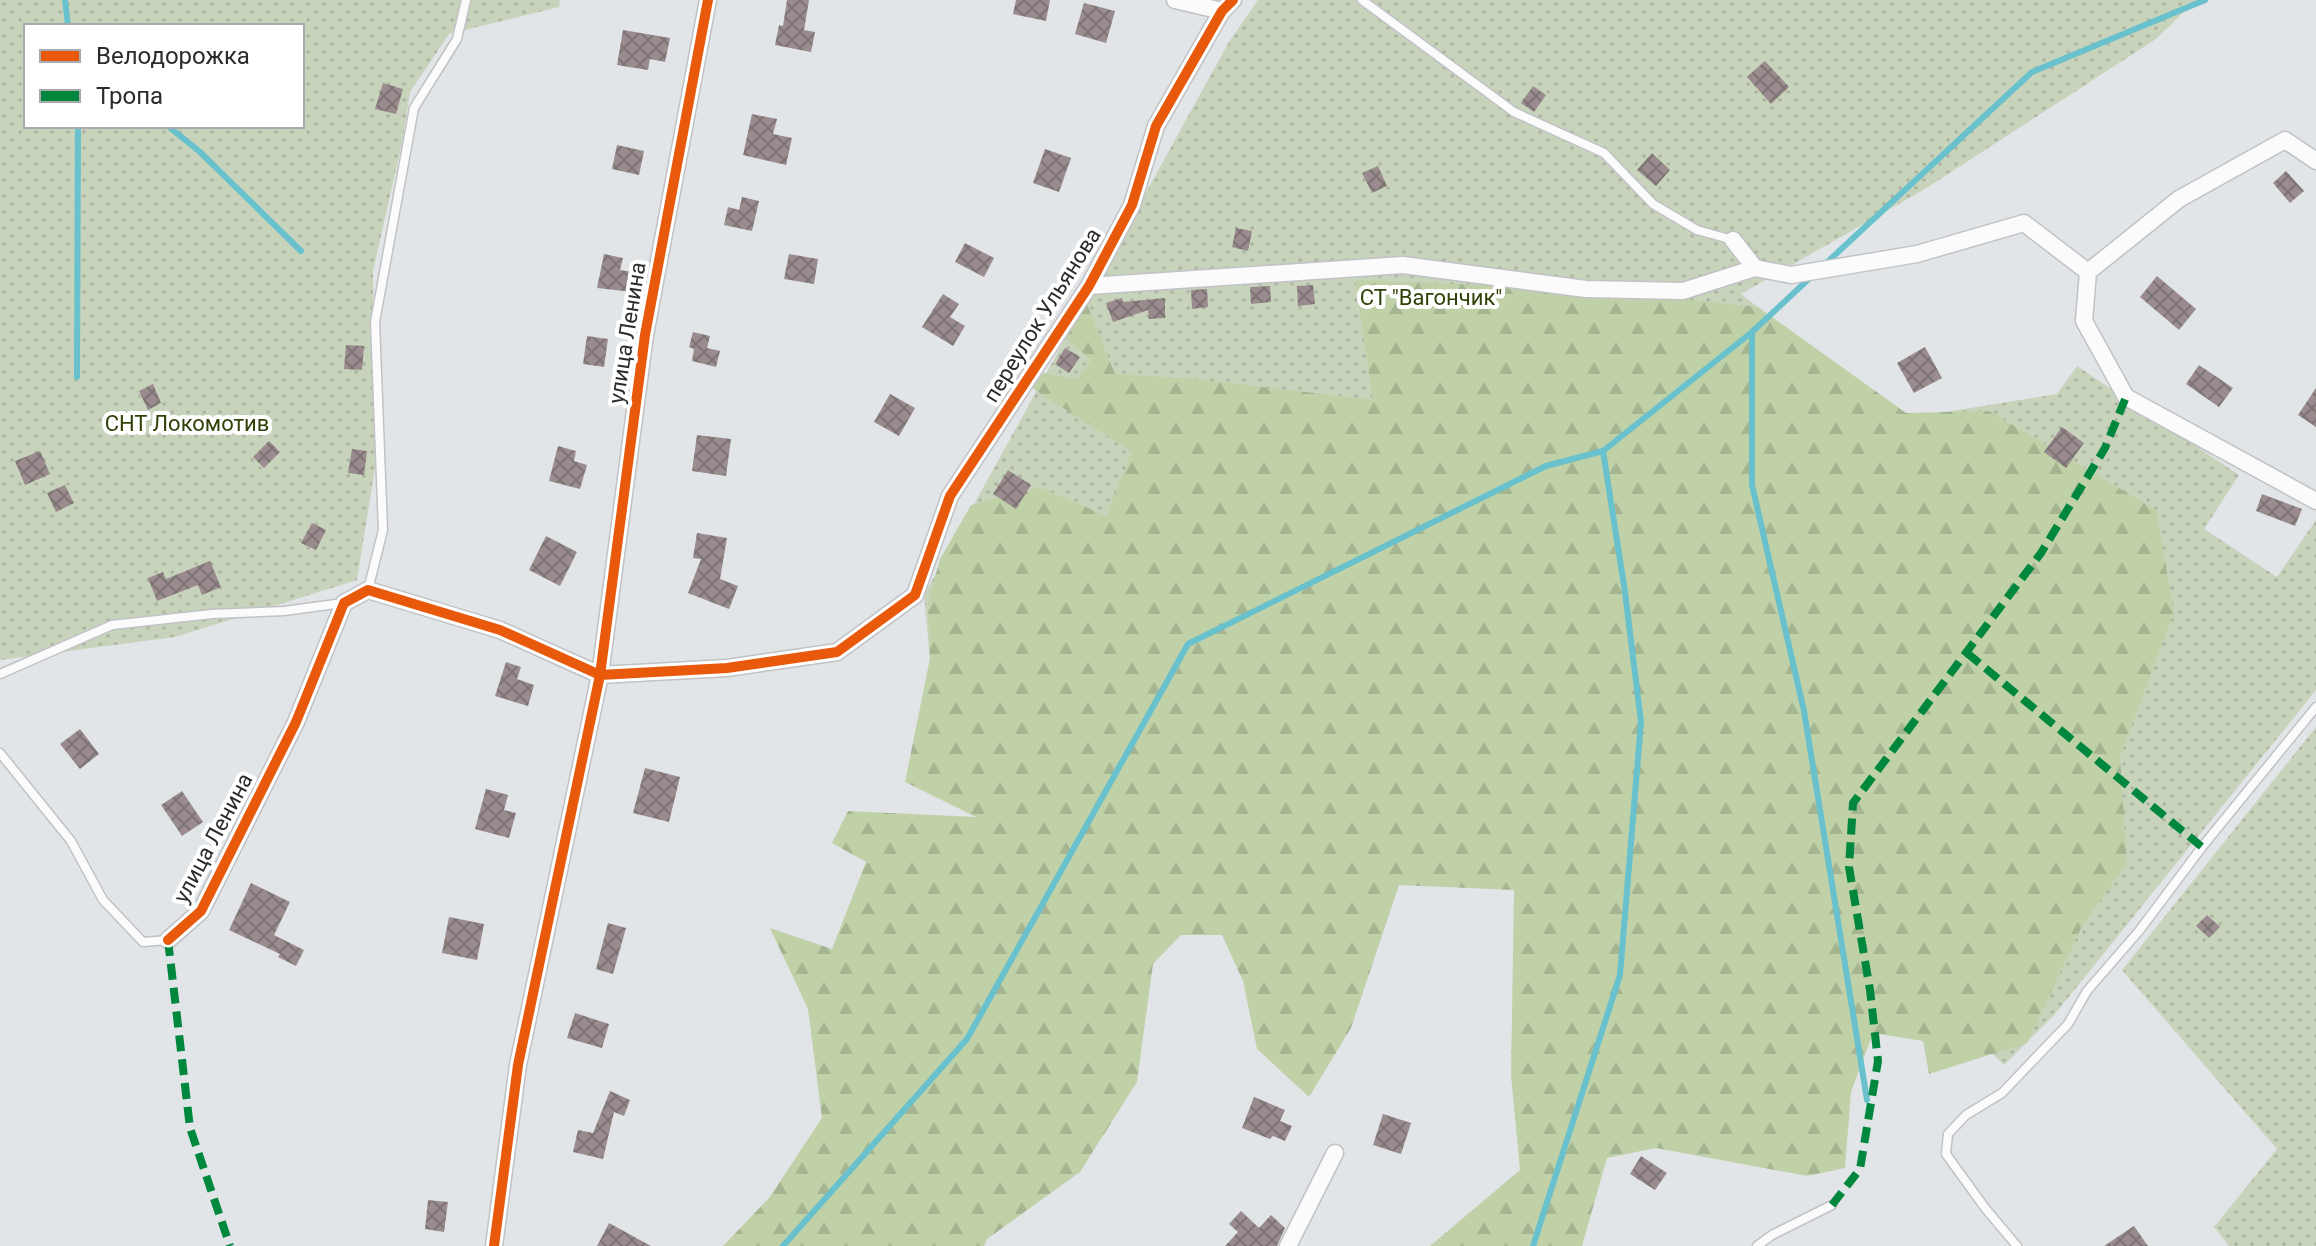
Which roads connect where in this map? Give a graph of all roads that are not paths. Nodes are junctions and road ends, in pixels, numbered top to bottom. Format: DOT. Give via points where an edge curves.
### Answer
graph roads {
  1 [pos="466,0"];
  2 [pos="708,0"];
  3 [pos="1175,0"];
  4 [pos="1362,0"];
  5 [pos="1228,6"];
  6 [pos="2316,161"];
  7 [pos="1733,240"];
  8 [pos="1755,268"];
  9 [pos="2088,272"];
  10 [pos="1089,286"];
  11 [pos="2316,501"];
  12 [pos="368,590"];
  13 [pos="344,603"];
  14 [pos="0,674"];
  15 [pos="600,675"];
  16 [pos="2316,707"];
  17 [pos="0,753"];
  18 [pos="168,940"];
  19 [pos="1335,1153"];
  20 [pos="1832,1205"];
  21 [pos="494,1246"];
  22 [pos="1288,1246"];
  23 [pos="1757,1246"];
  24 [pos="2017,1246"];
  1 -- 12 [label="lane" via="457,39 414,108 375,322 383,530"];
  2 -- 15 [label="street, улица Ленина" via="645,335"];
  3 -- 5 [label="street, переулок Ульянова"];
  4 -- 7 [label="lane" via="1514,112 1604,153 1653,204 1697,230"];
  5 -- 10 [label="street, переулок Ульянова" via="1156,126 1132,205"];
  6 -- 9 [label="street" via="2285,140 2179,199"];
  7 -- 8 [label="street"];
  8 -- 9 [label="street" via="1791,275 1917,254 2024,223"];
  8 -- 10 [label="street" via="1683,291 1586,289 1403,265"];
  9 -- 11 [label="street" via="2084,321 2126,397"];
  10 -- 15 [label="street, переулок Ульянова" via="950,496 915,595 837,652 727,668"];
  12 -- 13 [label="street"];
  12 -- 15 [label="street" via="500,630"];
  13 -- 14 [label="lane" via="112,625"];
  13 -- 18 [label="street, улица Ленина" via="296,722 201,911"];
  15 -- 21 [label="street, улица Ленина" via="518,1065"];
  16 -- 24 [label="lane" via="2087,991 2068,1024 2002,1093 1966,1115 1948,1134 1946,1154"];
  17 -- 18 [label="lane" via="71,841 103,900 143,942"];
  19 -- 22 [label="street"];
  20 -- 23 [label="lane"];
}
